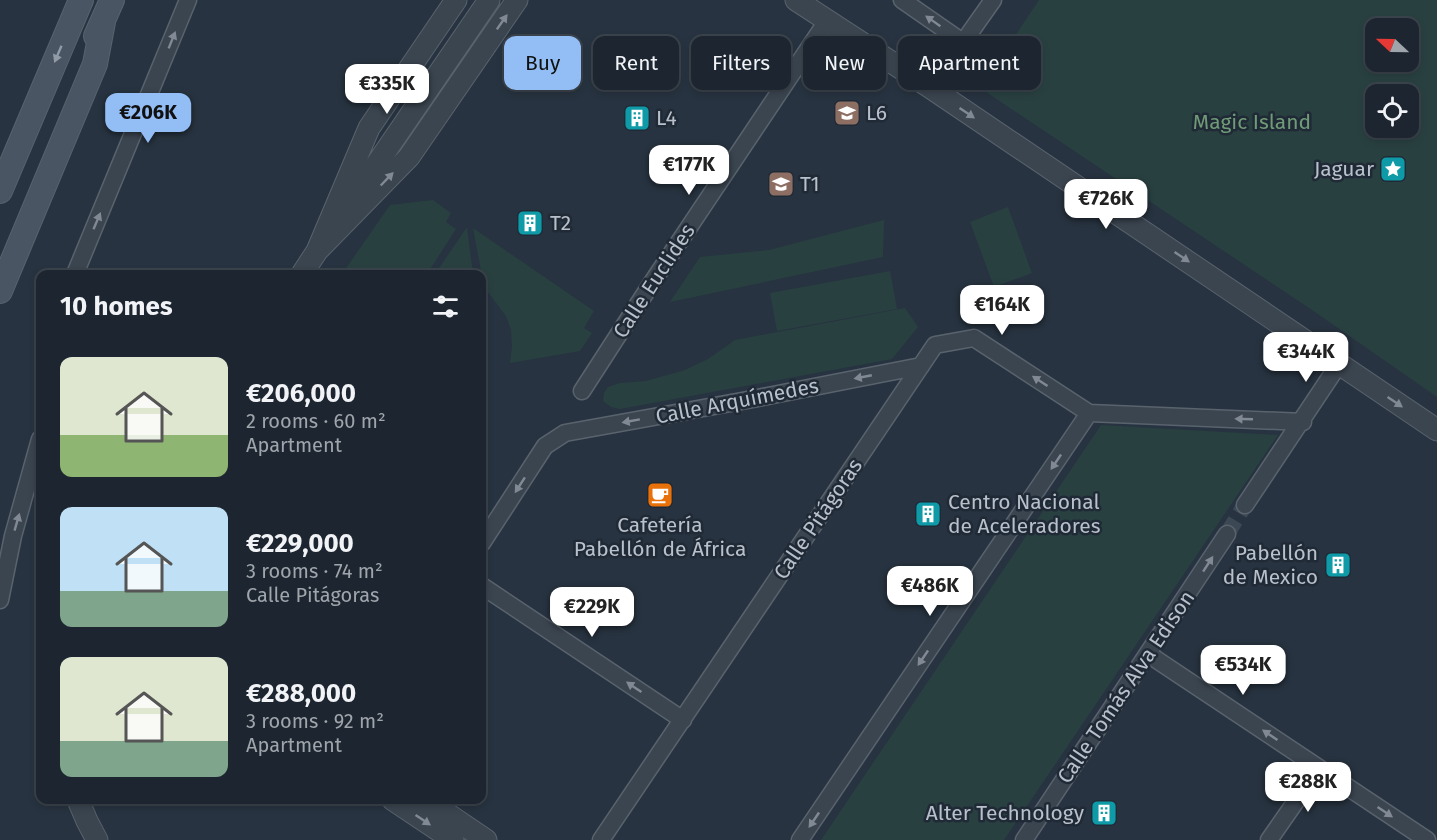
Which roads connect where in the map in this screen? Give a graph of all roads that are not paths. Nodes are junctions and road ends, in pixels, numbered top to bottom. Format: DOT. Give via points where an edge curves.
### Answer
graph roads {
  1 [pos="81,0"];
  2 [pos="189,0"];
  3 [pos="456,0"];
  4 [pos="489,0"];
  5 [pos="518,0"];
  6 [pos="796,0"];
  7 [pos="902,0"];
  8 [pos="993,0"];
  9 [pos="108,11"];
  10 [pos="827,21"];
  11 [pos="954,36"];
  12 [pos="969,36"];
  13 [pos="898,67"];
  14 [pos="934,90"];
  15 [pos="0,191"];
  16 [pos="317,251"];
  17 [pos="0,257"];
  18 [pos="77,270"];
  19 [pos="305,270"];
  20 [pos="0,291"];
  21 [pos="1340,364"];
  22 [pos="921,366"];
  23 [pos="582,391"];
  24 [pos="1089,413"];
  25 [pos="1303,422"];
  26 [pos="1437,430"];
  27 [pos="36,454"];
  28 [pos="1245,505"];
  29 [pos="1227,534"];
  30 [pos="486,537"];
  31 [pos="486,588"];
  32 [pos="0,600"];
  33 [pos="1148,654"];
  34 [pos="682,720"];
  35 [pos="1318,768"];
  36 [pos="80,804"];
  37 [pos="399,804"];
  38 [pos="433,804"];
  39 [pos="97,840"];
  40 [pos="453,840"];
  41 [pos="486,840"];
  42 [pos="602,840"];
  43 [pos="800,840"];
  44 [pos="1024,840"];
  45 [pos="1269,840"];
  46 [pos="1427,840"];
  1 -- 15 [label="main road, one-way"];
  18 -- 2 [label="street, one-way"];
  3 -- 16 [label="street" via="369,128"];
  4 -- 16 [label="street"];
  16 -- 5 [label="street, one-way" via="409,157"];
  6 -- 10 [label="street"];
  11 -- 7 [label="street, one-way"];
  8 -- 12 [label="street"];
  9 -- 17 [label="main road" via="82,61"];
  9 -- 20 [label="main road" via="95,64"];
  10 -- 13 [label="street"];
  10 -- 23 [label="street, Calle Euclides"];
  14 -- 21 [label="street, one-way"];
  16 -- 19 [label="street"];
  21 -- 25 [label="street"];
  21 -- 26 [label="street, one-way"];
  24 -- 22 [label="street, Calle Pitágoras, one-way" via="974,338 935,345"];
  22 -- 30 [label="street, Calle Arquímedes, one-way" via="565,433 545,446"];
  22 -- 34 [label="street, Calle Pitágoras"];
  25 -- 24 [label="street, one-way"];
  24 -- 43 [label="street, one-way"];
  25 -- 28 [label="street"];
  32 -- 27 [label="street, one-way"];
  33 -- 29 [label="street, Calle Tomás Alva Edison, one-way"];
  34 -- 31 [label="street, one-way"];
  35 -- 33 [label="street, one-way"];
  33 -- 44 [label="street, Calle Tomás Alva Edison"];
  34 -- 42 [label="street, Calle Pitágoras"];
  35 -- 45 [label="street"];
  35 -- 46 [label="street, one-way"];
  36 -- 39 [label="street"];
  37 -- 40 [label="street, one-way"];
  38 -- 41 [label="street"];
}
